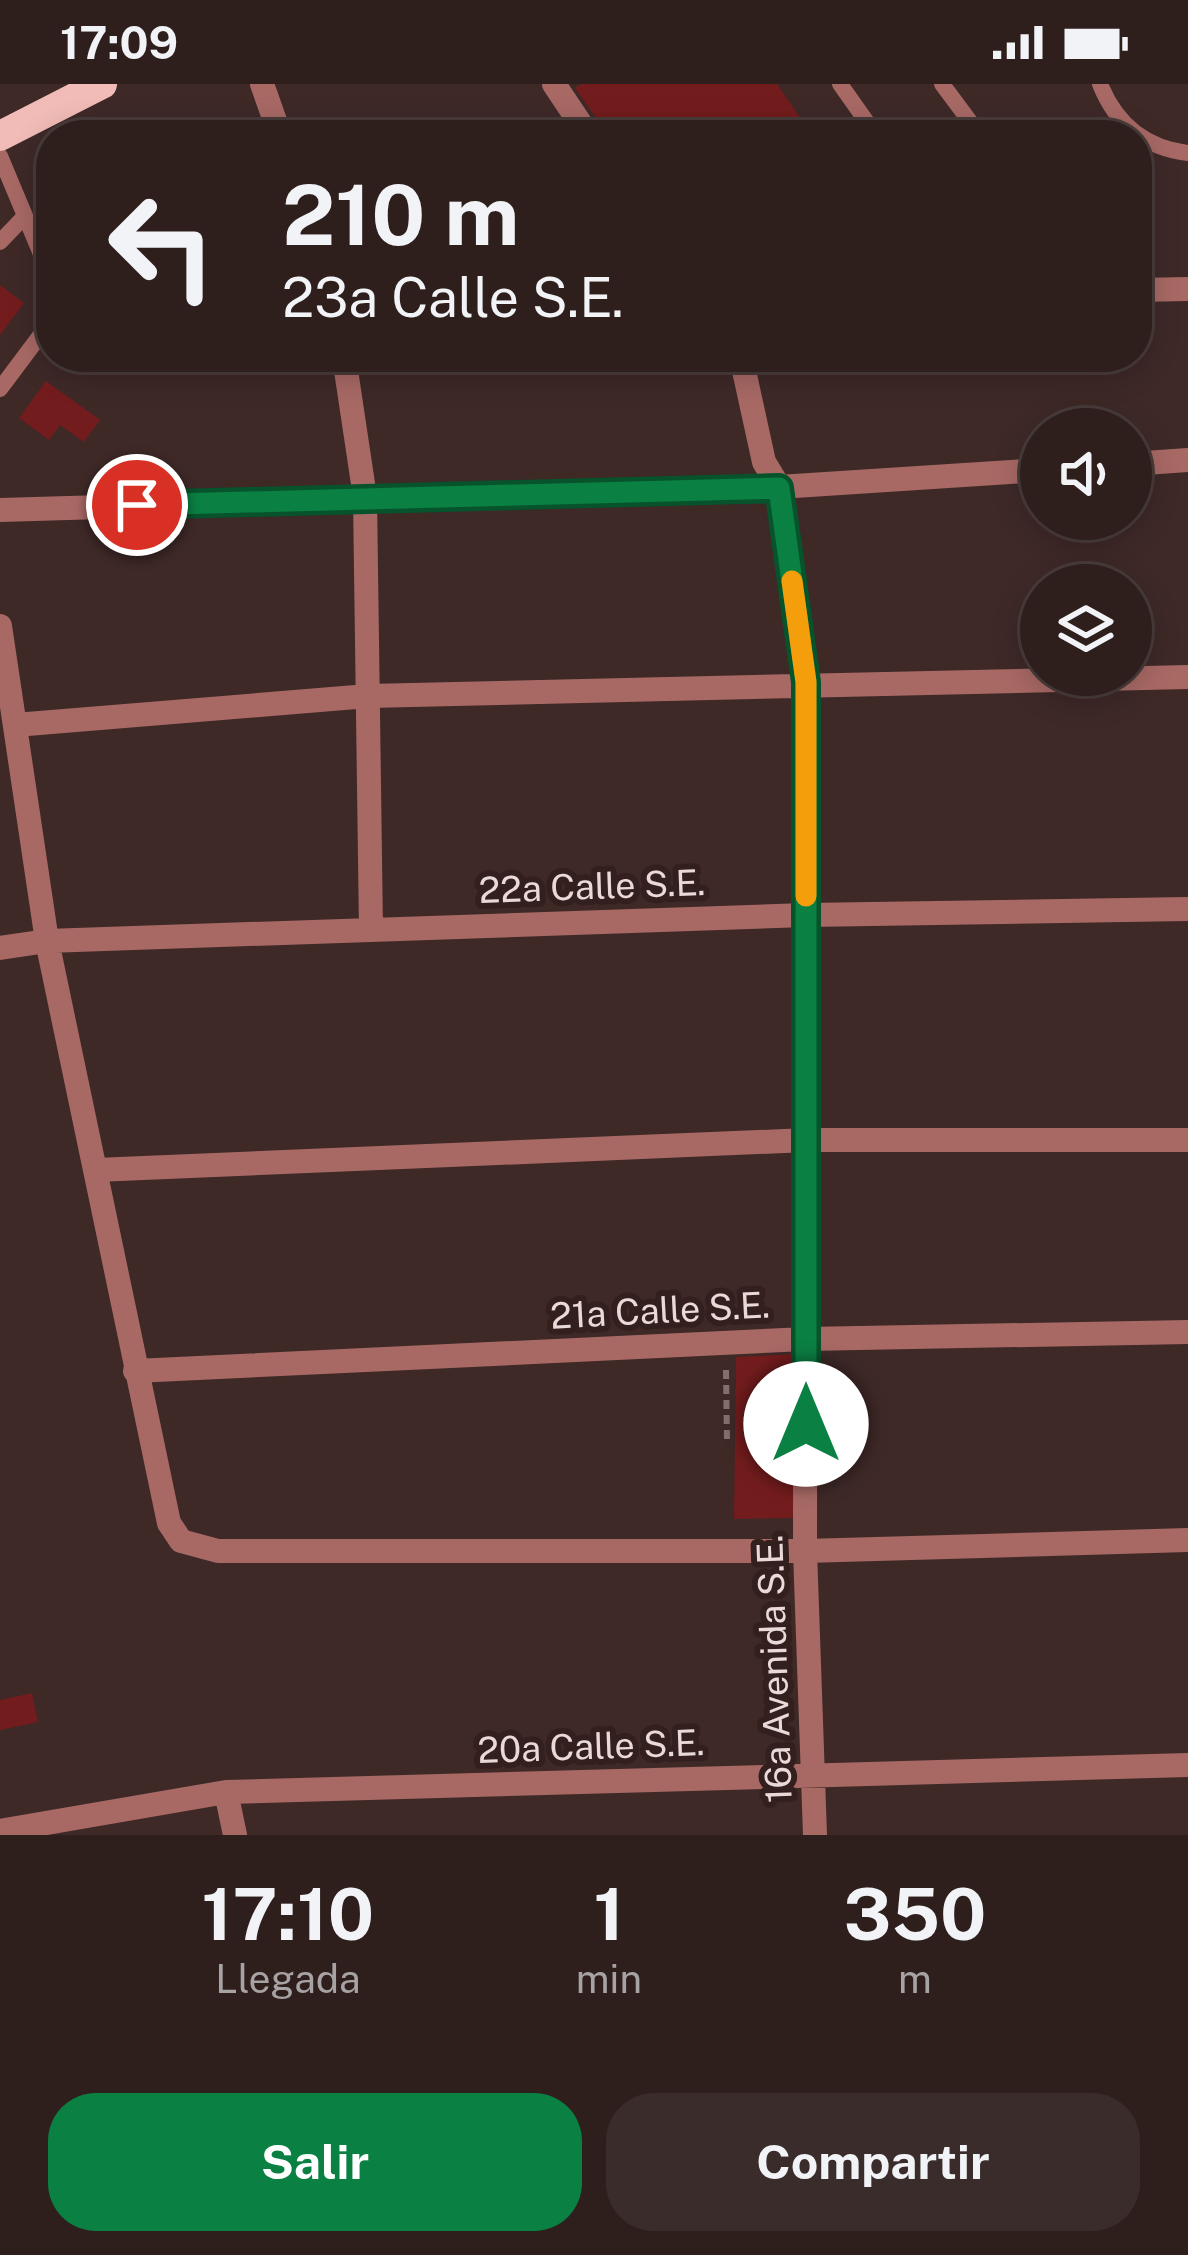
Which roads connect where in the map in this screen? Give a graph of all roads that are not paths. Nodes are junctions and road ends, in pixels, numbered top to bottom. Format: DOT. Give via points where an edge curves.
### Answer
graph roads {
  1 [pos="102,84"];
  2 [pos="262,84"];
  3 [pos="554,84"];
  4 [pos="840,84"];
  5 [pos="942,84"];
  6 [pos="1100,84"];
  7 [pos="275,120"];
  8 [pos="578,120"];
  9 [pos="865,120"];
  10 [pos="969,120"];
  11 [pos="1123,120"];
  12 [pos="0,136"];
  13 [pos="1152,146"];
  14 [pos="1188,153"];
  15 [pos="0,156"];
  16 [pos="24,217"];
  17 [pos="0,242"];
  18 [pos="36,244"];
  19 [pos="1188,289"];
  20 [pos="1152,290"];
  21 [pos="36,341"];
  22 [pos="346,372"];
  23 [pos="744,372"];
  24 [pos="0,389"];
  25 [pos="1188,460"];
  26 [pos="1152,463"];
  27 [pos="1020,471"];
  28 [pos="779,488"];
  29 [pos="364,497"];
  30 [pos="0,509"];
  31 [pos="0,626"];
  32 [pos="1188,677"];
  33 [pos="806,682"];
  34 [pos="368,696"];
  35 [pos="15,725"];
  36 [pos="1188,909"];
  37 [pos="806,915"];
  38 [pos="371,930"];
  39 [pos="47,940"];
  40 [pos="0,947"];
  41 [pos="807,1140"];
  42 [pos="1188,1140"];
  43 [pos="96,1170"];
  44 [pos="1188,1332"];
  45 [pos="806,1339"];
  46 [pos="135,1371"];
  47 [pos="1188,1540"];
  48 [pos="805,1551"];
  49 [pos="1188,1766"];
  50 [pos="813,1776"];
  51 [pos="226,1792"];
  52 [pos="0,1831"];
  53 [pos="235,1835"];
  54 [pos="815,1835"];
  1 -- 12 [label="main road"];
  2 -- 7 [label="street"];
  3 -- 8 [label="street"];
  4 -- 9 [label="lane"];
  5 -- 10 [label="lane"];
  6 -- 11 [label="lane"];
  13 -- 14 [label="lane"];
  15 -- 16 [label="lane"];
  16 -- 17 [label="lane"];
  16 -- 18 [label="lane"];
  19 -- 20 [label="street"];
  21 -- 24 [label="lane"];
  22 -- 29 [label="street"];
  23 -- 28 [label="street, 16a Avenida S.E." via="764,462"];
  25 -- 26 [label="street"];
  27 -- 28 [label="street"];
  28 -- 29 [label="street"];
  28 -- 33 [label="street, 16a Avenida S.E."];
  29 -- 30 [label="street"];
  29 -- 34 [label="street"];
  31 -- 35 [label="street"];
  32 -- 33 [label="street"];
  33 -- 34 [label="street"];
  33 -- 37 [label="street, 16a Avenida S.E."];
  34 -- 35 [label="street"];
  34 -- 38 [label="street"];
  35 -- 39 [label="street"];
  36 -- 37 [label="street, 22a Calle S.E."];
  37 -- 38 [label="street, 22a Calle S.E."];
  37 -- 41 [label="street, 16a Avenida S.E."];
  38 -- 39 [label="street, 22a Calle S.E."];
  39 -- 40 [label="street, 22a Calle S.E."];
  39 -- 43 [label="street"];
  41 -- 42 [label="street"];
  41 -- 43 [label="street"];
  41 -- 45 [label="street, 16a Avenida S.E."];
  43 -- 46 [label="street"];
  44 -- 45 [label="street, 21a Calle S.E."];
  45 -- 46 [label="street, 21a Calle S.E."];
  45 -- 48 [label="street, 16a Avenida S.E."];
  46 -- 48 [label="street" via="169,1522 181,1541 218,1551"];
  47 -- 48 [label="street"];
  48 -- 50 [label="street, 16a Avenida S.E."];
  49 -- 50 [label="street, 20a Calle S.E."];
  50 -- 51 [label="street, 20a Calle S.E."];
  50 -- 54 [label="street, 16a Avenida S.E."];
  51 -- 52 [label="street, 20a Calle S.E."];
  51 -- 53 [label="street"];
}
